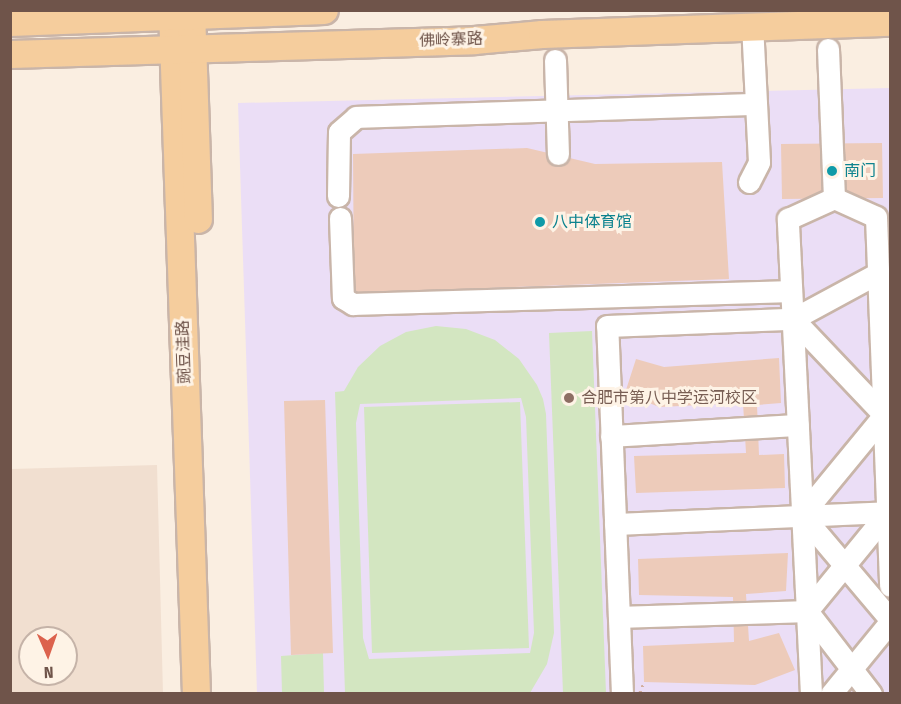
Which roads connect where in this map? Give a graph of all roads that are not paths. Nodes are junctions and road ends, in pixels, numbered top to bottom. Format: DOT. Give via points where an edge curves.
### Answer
graph roads {
  1 [pos="324,10"];
  2 [pos="182,13"];
  3 [pos="10,21"];
  4 [pos="891,22"];
  5 [pos="752,26"];
  6 [pos="183,49"];
  7 [pos="828,49"];
  8 [pos="10,54"];
  9 [pos="555,60"];
  10 [pos="756,104"];
  11 [pos="557,111"];
  12 [pos="558,154"];
  13 [pos="749,182"];
  14 [pos="338,196"];
  15 [pos="834,198"];
  16 [pos="883,217"];
  17 [pos="340,218"];
  18 [pos="878,273"];
  19 [pos="792,291"];
  20 [pos="606,295"];
  21 [pos="885,304"];
  22 [pos="793,319"];
  23 [pos="607,326"];
  24 [pos="887,415"];
  25 [pos="798,425"];
  26 [pos="611,435"];
  27 [pos="889,512"];
  28 [pos="802,515"];
  29 [pos="615,524"];
  30 [pos="844,565"];
  31 [pos="891,586"];
  32 [pos="807,611"];
  33 [pos="619,618"];
  34 [pos="891,621"];
  35 [pos="852,669"];
  36 [pos="196,693"];
  37 [pos="213,693"];
  38 [pos="622,693"];
  39 [pos="811,693"];
  40 [pos="831,693"];
  41 [pos="871,693"];
  1 -- 2 [label="main road"];
  2 -- 3 [label="main road"];
  2 -- 6 [label="main road, 豌豆洼路"];
  4 -- 5 [label="main road, 佛岭寨路"];
  5 -- 6 [label="main road, 佛岭寨路"];
  5 -- 10 [label="street"];
  6 -- 8 [label="main road, 佛岭寨路"];
  6 -- 36 [label="main road, 豌豆洼路"];
  6 -- 37 [label="main road, 豌豆洼路"];
  7 -- 15 [label="street"];
  9 -- 11 [label="street"];
  10 -- 11 [label="street"];
  10 -- 13 [label="street" via="759,162"];
  11 -- 12 [label="street"];
  11 -- 14 [label="street" via="356,117 339,132"];
  15 -- 16 [label="street"];
  15 -- 19 [label="street" via="788,219"];
  16 -- 18 [label="street"];
  17 -- 20 [label="street" via="343,298 351,303"];
  18 -- 21 [label="street"];
  18 -- 22 [label="street"];
  19 -- 20 [label="street"];
  19 -- 22 [label="street"];
  20 -- 23 [label="street"];
  21 -- 24 [label="street"];
  22 -- 23 [label="street"];
  22 -- 24 [label="street"];
  22 -- 25 [label="street"];
  23 -- 26 [label="street"];
  24 -- 27 [label="street"];
  24 -- 28 [label="street"];
  25 -- 26 [label="street"];
  25 -- 28 [label="street"];
  26 -- 29 [label="street"];
  27 -- 28 [label="street"];
  27 -- 30 [label="street"];
  27 -- 31 [label="street"];
  28 -- 29 [label="street"];
  28 -- 30 [label="street"];
  28 -- 32 [label="street"];
  29 -- 33 [label="street"];
  30 -- 32 [label="street"];
  30 -- 34 [label="street"];
  32 -- 33 [label="street"];
  32 -- 35 [label="street"];
  32 -- 39 [label="street"];
  33 -- 38 [label="street"];
  34 -- 35 [label="street"];
  35 -- 40 [label="street"];
  35 -- 41 [label="street"];
}
